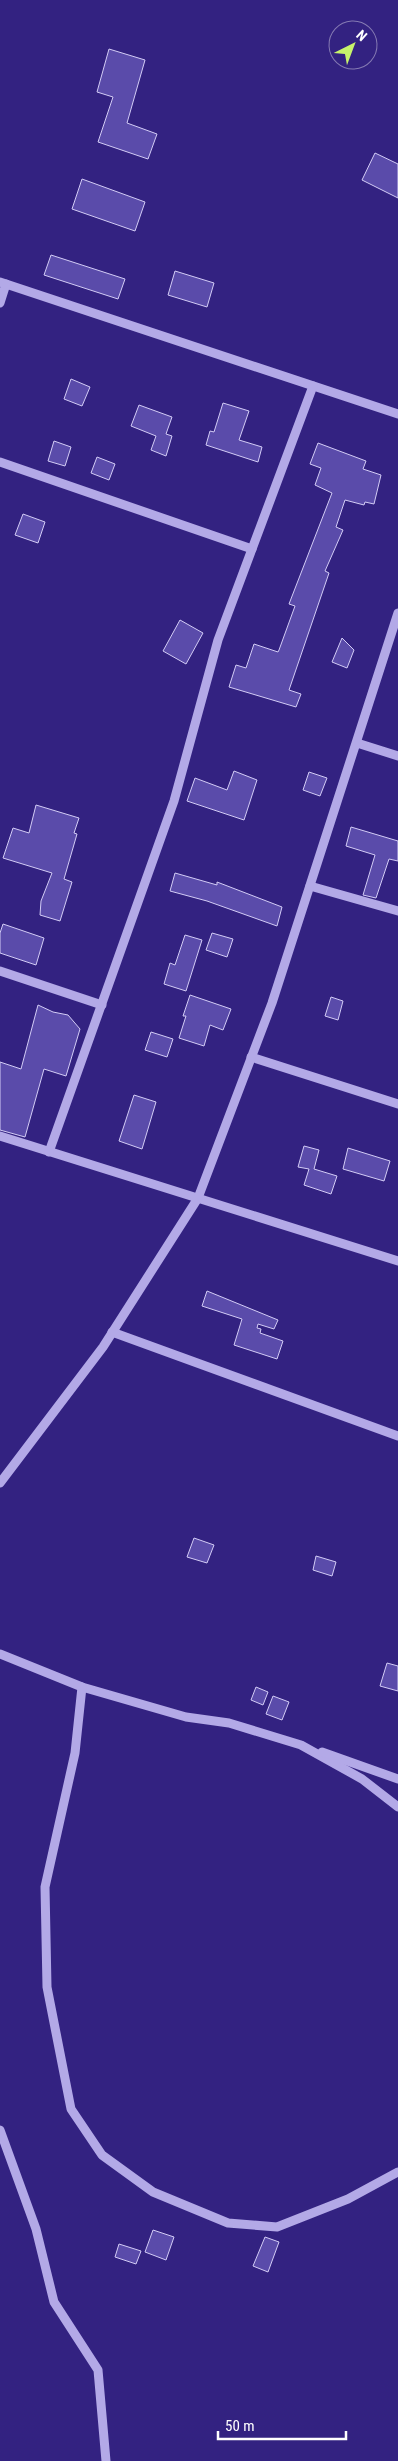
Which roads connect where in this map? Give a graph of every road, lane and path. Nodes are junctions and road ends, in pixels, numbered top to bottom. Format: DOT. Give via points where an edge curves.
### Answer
graph roads {
  1 [pos="3,283"];
  2 [pos="0,303"];
  3 [pos="313,386"];
  4 [pos="398,414"];
  5 [pos="0,462"];
  6 [pos="252,549"];
  7 [pos="398,613"];
  8 [pos="357,743"];
  9 [pos="398,756"];
  10 [pos="310,886"];
  11 [pos="398,911"];
  12 [pos="0,971"];
  13 [pos="102,1005"];
  14 [pos="251,1058"];
  15 [pos="398,1104"];
  16 [pos="0,1136"];
  17 [pos="49,1152"];
  18 [pos="198,1198"];
  19 [pos="398,1261"];
  20 [pos="112,1332"];
  21 [pos="398,1436"];
  22 [pos="0,1483"];
  23 [pos="0,1654"];
  24 [pos="82,1688"];
  25 [pos="301,1745"];
  26 [pos="398,1779"];
  27 [pos="398,1807"];
  28 [pos="0,2130"];
  29 [pos="398,2172"];
  30 [pos="106,2461"];
  1 -- 2 [label="street"];
  1 -- 3 [label="street"];
  3 -- 4 [label="street"];
  3 -- 6 [label="street"];
  5 -- 6 [label="street"];
  6 -- 13 [label="street" via="218,640 174,801"];
  7 -- 8 [label="street"];
  8 -- 9 [label="street"];
  8 -- 10 [label="street"];
  10 -- 11 [label="street"];
  10 -- 14 [label="street"];
  12 -- 13 [label="street"];
  13 -- 17 [label="street"];
  14 -- 15 [label="street"];
  14 -- 18 [label="street"];
  16 -- 17 [label="street"];
  17 -- 18 [label="street"];
  18 -- 19 [label="street"];
  18 -- 20 [label="street"];
  20 -- 21 [label="street"];
  20 -- 22 [label="street"];
  23 -- 24 [label="street"];
  24 -- 25 [label="street"];
  24 -- 29 [label="street" via="75,1753 45,1887 47,1987 71,2109 102,2155 153,2192 228,2224 277,2227 348,2199"];
  25 -- 26 [label="street"];
  25 -- 27 [label="street" via="362,1779"];
  28 -- 30 [label="street" via="36,2229 54,2302 98,2370"];
}
